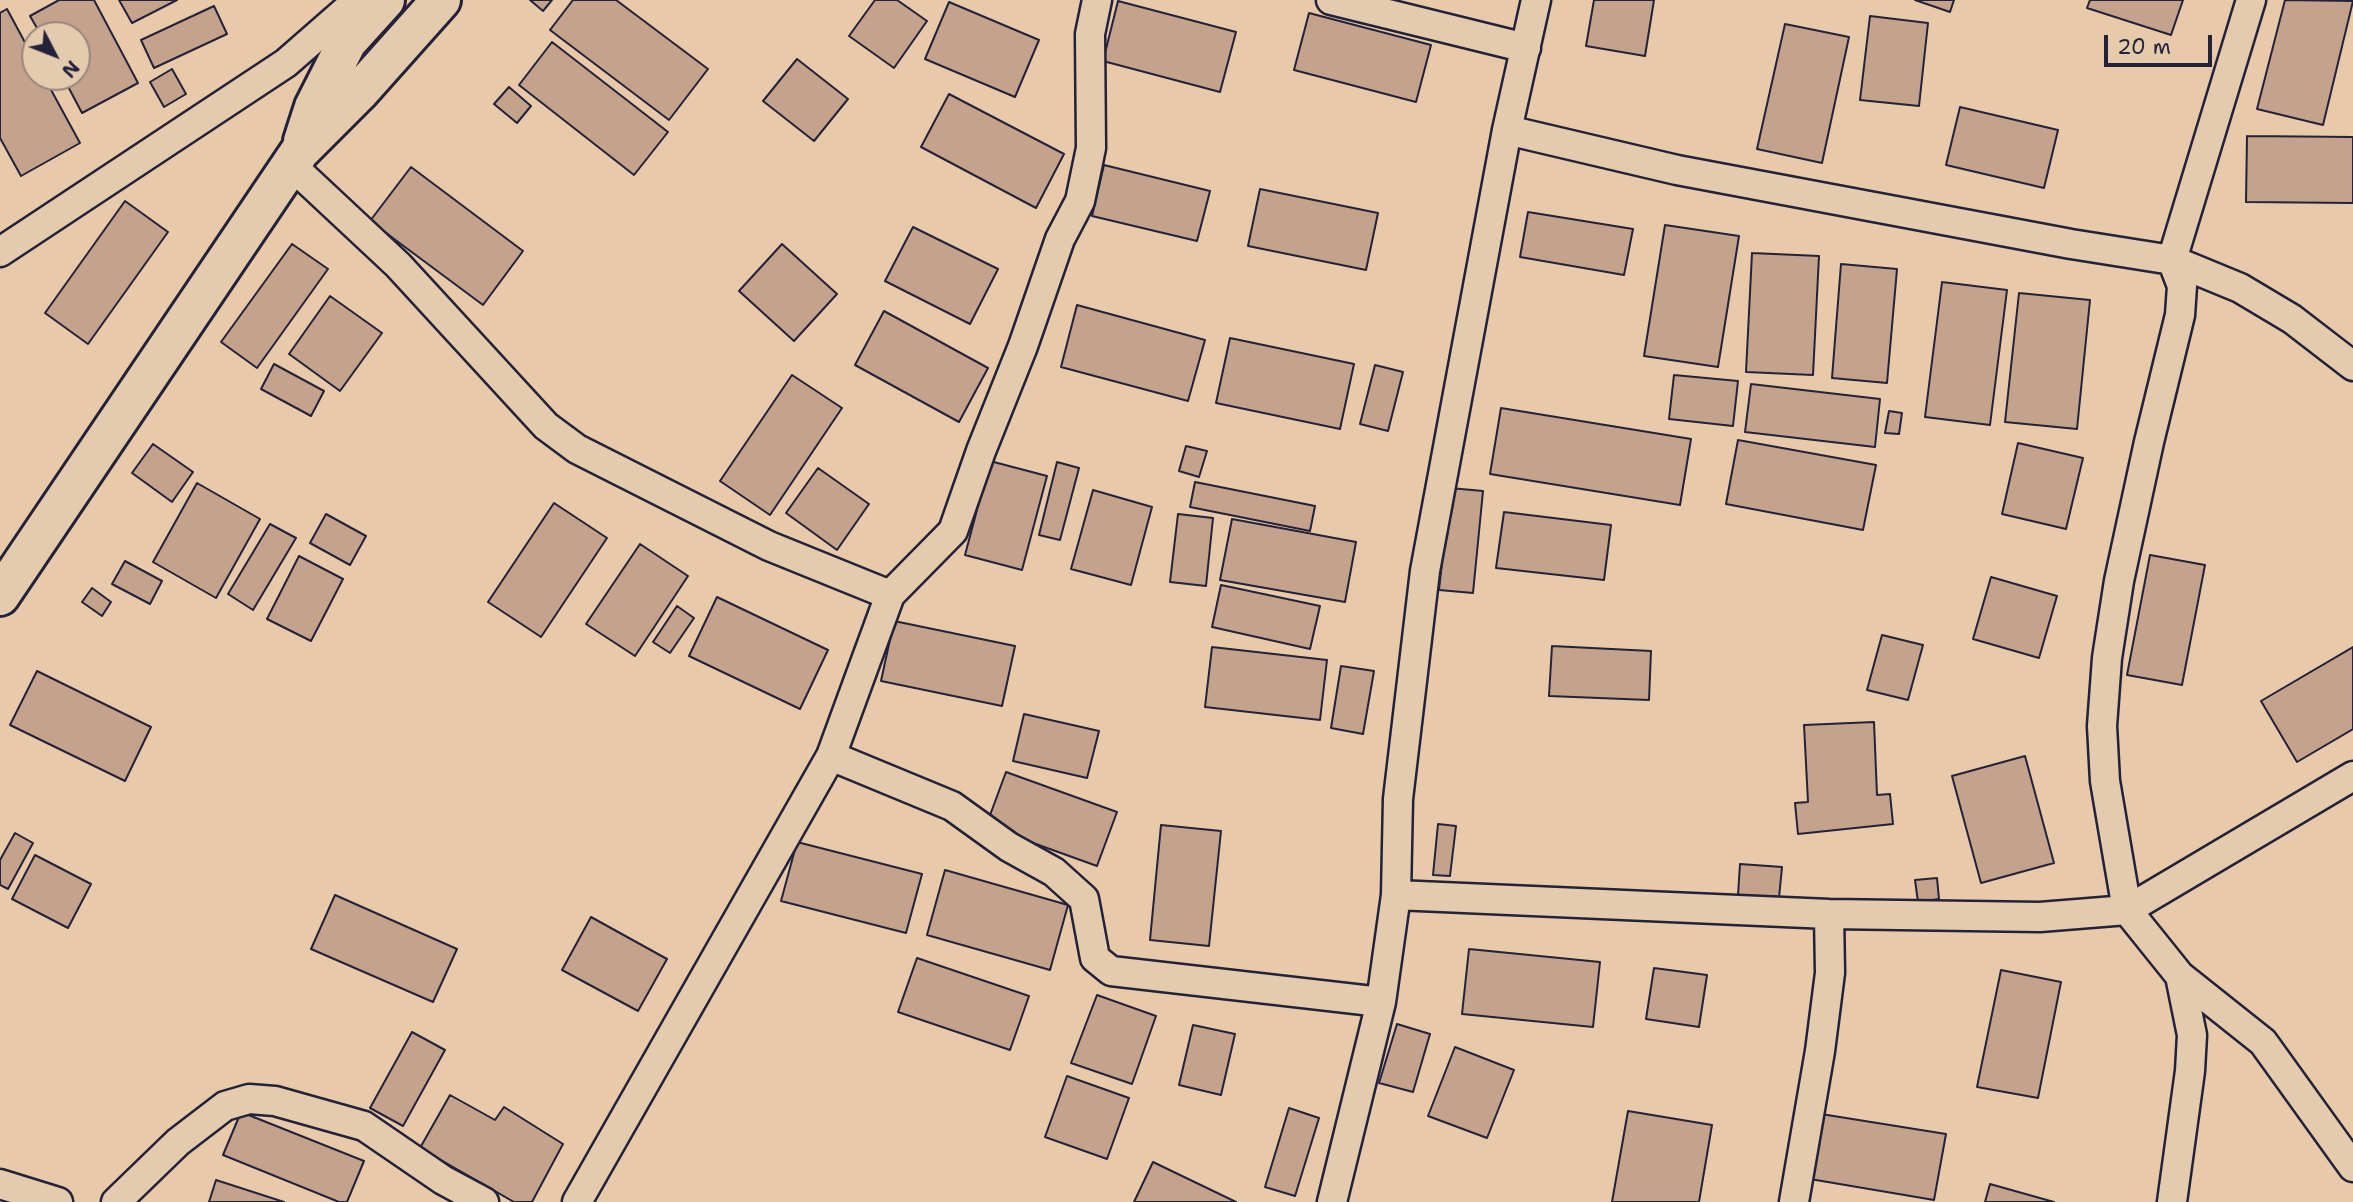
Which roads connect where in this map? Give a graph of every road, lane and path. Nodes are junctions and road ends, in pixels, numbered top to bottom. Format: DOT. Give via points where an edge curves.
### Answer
graph roads {
  1 [pos="440,0"];
  2 [pos="1097,0"];
  3 [pos="1331,0"];
  4 [pos="1536,0"];
  5 [pos="2251,0"];
  6 [pos="370,3"];
  7 [pos="1526,48"];
  8 [pos="1507,130"];
  9 [pos="295,158"];
  10 [pos="0,252"];
  11 [pos="2172,260"];
  12 [pos="2353,366"];
  13 [pos="890,595"];
  14 [pos="0,596"];
  15 [pos="831,756"];
  16 [pos="2353,776"];
  17 [pos="1396,895"];
  18 [pos="2127,910"];
  19 [pos="1829,914"];
  20 [pos="2180,976"];
  21 [pos="1381,1002"];
  22 [pos="2353,1167"];
  23 [pos="0,1184"];
  24 [pos="58,1202"];
  25 [pos="116,1202"];
  26 [pos="484,1202"];
  27 [pos="577,1202"];
  28 [pos="1332,1202"];
  29 [pos="1794,1202"];
  30 [pos="2172,1202"];
  1 -- 9 [label="main road"];
  2 -- 13 [label="street" via="1090,34 1091,148 1080,201 1060,239 953,531"];
  3 -- 7 [label="street"];
  4 -- 7 [label="street"];
  5 -- 11 [label="street"];
  6 -- 9 [label="main road" via="314,107"];
  6 -- 10 [label="street"];
  7 -- 8 [label="street"];
  8 -- 11 [label="street" via="1677,170"];
  8 -- 17 [label="street" via="1425,571 1398,799"];
  9 -- 13 [label="street" via="556,434 577,449 769,546"];
  9 -- 14 [label="main road"];
  11 -- 12 [label="street" via="2240,288 2292,319"];
  11 -- 18 [label="street" via="2182,286 2180,316 2119,581 2102,726 2105,781"];
  13 -- 15 [label="street"];
  15 -- 21 [label="street" via="952,806 1054,872 1084,899 1095,958 1111,971"];
  15 -- 27 [label="street"];
  16 -- 18 [label="street"];
  17 -- 19 [label="street"];
  17 -- 21 [label="street"];
  18 -- 19 [label="street" via="2040,917"];
  18 -- 20 [label="street"];
  19 -- 29 [label="street" via="1830,973"];
  20 -- 22 [label="street" via="2263,1042"];
  20 -- 30 [label="street" via="2192,1035"];
  21 -- 28 [label="street"];
  23 -- 24 [label="street"];
  25 -- 26 [label="street" via="178,1142 225,1106 249,1098 364,1126"];
}
